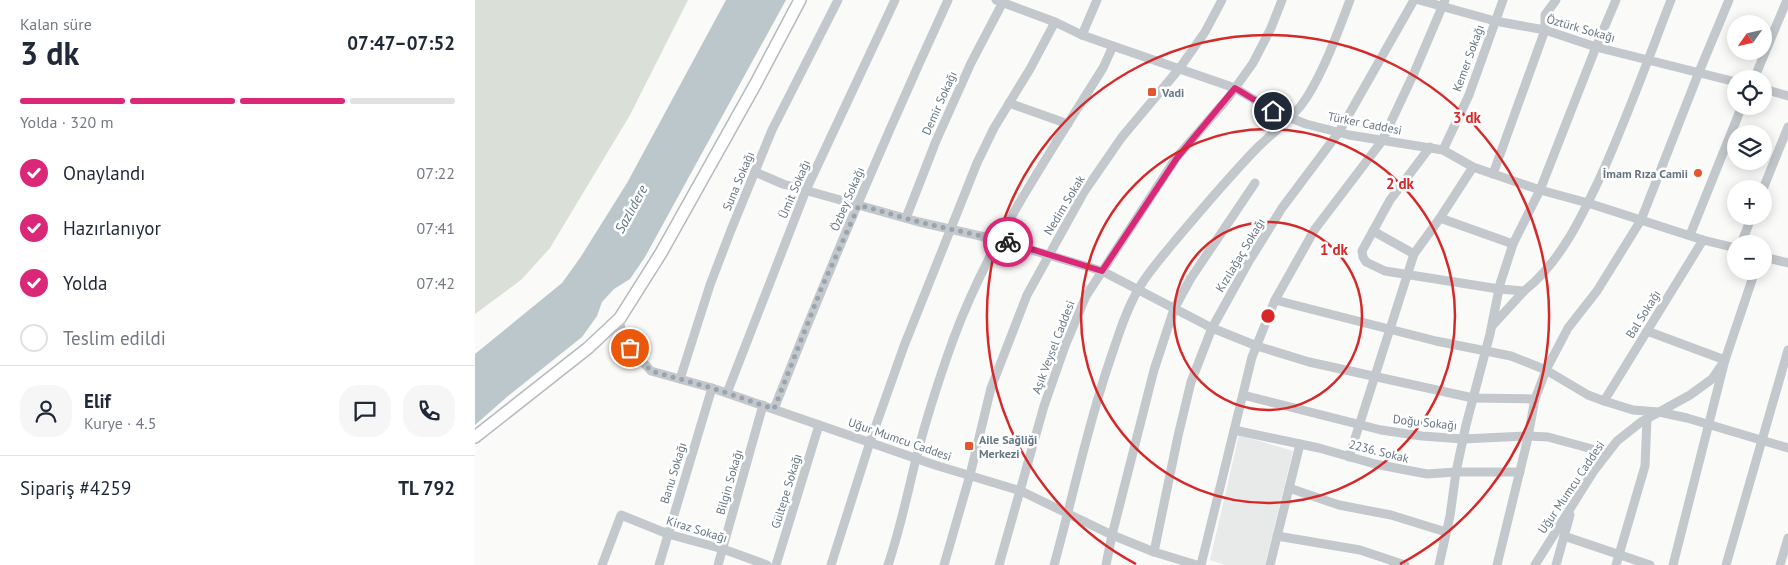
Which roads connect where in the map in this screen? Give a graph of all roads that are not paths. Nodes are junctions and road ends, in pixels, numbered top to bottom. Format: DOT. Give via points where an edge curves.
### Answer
graph roads {
  1 [pos="800,0"];
  2 [pos="838,0"];
  3 [pos="895,0"];
  4 [pos="948,0"];
  5 [pos="1097,0"];
  6 [pos="1222,0"];
  7 [pos="1282,0"];
  8 [pos="1350,0"];
  9 [pos="1414,0"];
  10 [pos="1419,0"];
  11 [pos="1503,0"];
  12 [pos="1556,0"];
  13 [pos="1616,0"];
  14 [pos="1671,0"];
  15 [pos="1729,0"];
  16 [pos="1787,0"];
  17 [pos="999,1"];
  18 [pos="1443,3"];
  19 [pos="1495,21"];
  20 [pos="1055,22"];
  21 [pos="1545,30"];
  22 [pos="1083,35"];
  23 [pos="1113,46"];
  24 [pos="1596,46"];
  25 [pos="1649,60"];
  26 [pos="1179,69"];
  27 [pos="1758,70"];
  28 [pos="1699,72"];
  29 [pos="1727,80"];
  30 [pos="1235,88"];
  31 [pos="1772,92"];
  32 [pos="1788,96"];
  33 [pos="1009,103"];
  34 [pos="1739,115"];
  35 [pos="1291,118"];
  36 [pos="1068,124"];
  37 [pos="1788,127"];
  38 [pos="1339,132"];
  39 [pos="1382,141"];
  40 [pos="1430,147"];
  41 [pos="1443,150"];
  42 [pos="1473,167"];
  43 [pos="755,172"];
  44 [pos="1493,174"];
  45 [pos="1767,180"];
  46 [pos="1255,183"];
  47 [pos="806,190"];
  48 [pos="1540,190"];
  49 [pos="1588,203"];
  50 [pos="859,205"];
  51 [pos="906,218"];
  52 [pos="1440,218"];
  53 [pos="1641,220"];
  54 [pos="952,229"];
  55 [pos="1373,231"];
  56 [pos="1690,235"];
  57 [pos="998,240"];
  58 [pos="1703,240"];
  59 [pos="1513,244"];
  60 [pos="1727,246"];
  61 [pos="1050,254"];
  62 [pos="1414,254"];
  63 [pos="1772,259"];
  64 [pos="1788,263"];
  65 [pos="1102,271"];
  66 [pos="1406,275"];
  67 [pos="1752,280"];
  68 [pos="1499,289"];
  69 [pos="1138,290"];
  70 [pos="1524,291"];
  71 [pos="1275,300"];
  72 [pos="1174,308"];
  73 [pos="620,318"];
  74 [pos="1491,327"];
  75 [pos="1212,328"];
  76 [pos="1390,329"];
  77 [pos="1647,332"];
  78 [pos="1257,346"];
  79 [pos="1788,350"];
  80 [pos="1486,351"];
  81 [pos="1725,360"];
  82 [pos="1546,370"];
  83 [pos="1375,377"];
  84 [pos="680,379"];
  85 [pos="712,388"];
  86 [pos="727,393"];
  87 [pos="1243,395"];
  88 [pos="1473,398"];
  89 [pos="1535,399"];
  90 [pos="1604,401"];
  91 [pos="763,405"];
  92 [pos="774,409"];
  93 [pos="1659,412"];
  94 [pos="1647,419"];
  95 [pos="819,425"];
  96 [pos="1359,425"];
  97 [pos="1710,425"];
  98 [pos="1234,430"];
  99 [pos="1528,436"];
  100 [pos="475,437"];
  101 [pos="1463,438"];
  102 [pos="1761,440"];
  103 [pos="870,442"];
  104 [pos="1300,444"];
  105 [pos="1788,448"];
  106 [pos="1607,453"];
  107 [pos="1349,457"];
  108 [pos="916,458"];
  109 [pos="1456,472"];
  110 [pos="1520,472"];
  111 [pos="970,475"];
  112 [pos="1289,488"];
  113 [pos="1021,491"];
  114 [pos="1573,504"];
  115 [pos="1069,514"];
  116 [pos="1446,532"];
  117 [pos="668,534"];
  118 [pos="1112,534"];
  119 [pos="1277,536"];
  120 [pos="1564,536"];
  121 [pos="1788,538"];
  122 [pos="723,549"];
  123 [pos="1154,552"];
  124 [pos="1619,555"];
  125 [pos="1167,560"];
  126 [pos="602,565"];
  127 [pos="659,565"];
  128 [pos="718,565"];
  129 [pos="767,565"];
  130 [pos="776,565"];
  131 [pos="831,565"];
  132 [pos="888,565"];
  133 [pos="944,565"];
  134 [pos="999,565"];
  135 [pos="1054,565"];
  136 [pos="1106,565"];
  137 [pos="1197,565"];
  138 [pos="1201,565"];
  139 [pos="1270,565"];
  140 [pos="1405,565"];
  141 [pos="1439,565"];
  142 [pos="1497,565"];
  143 [pos="1535,565"];
  144 [pos="1556,565"];
  145 [pos="1616,565"];
  146 [pos="1650,565"];
  147 [pos="1673,565"];
  148 [pos="1726,565"];
  149 [pos="1780,565"];
  1 -- 73 [label="main road" via="661,253"];
  2 -- 43 [label="street, Suna Sokağı" via="772,130"];
  3 -- 47 [label="street, Ümit Sokağı"];
  4 -- 50 [label="street, Özbey Sokağı" via="897,110"];
  5 -- 22 [label="street"];
  6 -- 26 [label="street, Nedim Sokak"];
  7 -- 30 [label="street, Aşık Veysel Caddesi" via="1253,63"];
  8 -- 35 [label="street" via="1307,97"];
  9 -- 38 [label="street, Kızılağaç Sokağı"];
  10 -- 18 [label="street, Öztürk Sokağı"];
  11 -- 19 [label="street, Kemer Sokağı"];
  12 -- 21 [label="street" via="1545,16"];
  13 -- 24 [label="street"];
  14 -- 25 [label="street"];
  15 -- 28 [label="street"];
  16 -- 27 [label="street"];
  17 -- 20 [label="street, Türker Caddesi"];
  17 -- 51 [label="street, Demir Sokağı" via="936,141"];
  18 -- 19 [label="street, Öztürk Sokağı"];
  18 -- 39 [label="street"];
  19 -- 21 [label="street, Öztürk Sokağı"];
  19 -- 41 [label="street, Kemer Sokağı" via="1469,96"];
  20 -- 22 [label="street, Türker Caddesi"];
  20 -- 33 [label="street"];
  21 -- 24 [label="street, Öztürk Sokağı"];
  21 -- 44 [label="street"];
  22 -- 23 [label="street, Türker Caddesi"];
  23 -- 26 [label="street, Türker Caddesi"];
  23 -- 36 [label="street"];
  24 -- 25 [label="street, Öztürk Sokağı"];
  24 -- 48 [label="street"];
  25 -- 28 [label="street, Öztürk Sokağı"];
  25 -- 49 [label="street"];
  26 -- 30 [label="street, Türker Caddesi"];
  26 -- 61 [label="street, Nedim Sokak" via="1106,161 1079,200"];
  28 -- 29 [label="street, Öztürk Sokağı"];
  28 -- 53 [label="street"];
  30 -- 35 [label="street, Türker Caddesi"];
  30 -- 65 [label="street, Aşık Veysel Caddesi" via="1177,158"];
  31 -- 32 [label="street"];
  33 -- 36 [label="street"];
  33 -- 54 [label="street" via="977,163"];
  34 -- 56 [label="street"];
  35 -- 38 [label="street, Türker Caddesi"];
  35 -- 69 [label="street" via="1230,175"];
  36 -- 57 [label="street"];
  37 -- 45 [label="street"];
  38 -- 39 [label="street, Türker Caddesi"];
  38 -- 75 [label="street, Kızılağaç Sokağı" via="1282,208"];
  39 -- 40 [label="street, Türker Caddesi"];
  39 -- 71 [label="street" via="1315,229"];
  40 -- 41 [label="street, Türker Caddesi"];
  40 -- 55 [label="street" via="1390,200"];
  41 -- 42 [label="street, Türker Caddesi"];
  42 -- 44 [label="street, Türker Caddesi"];
  42 -- 52 [label="street"];
  43 -- 47 [label="street"];
  43 -- 84 [label="street, Suna Sokağı" via="710,285"];
  44 -- 48 [label="street, Türker Caddesi"];
  46 -- 72 [label="street"];
  47 -- 50 [label="street"];
  47 -- 86 [label="street, Ümit Sokağı"];
  48 -- 49 [label="street, Türker Caddesi"];
  48 -- 59 [label="street"];
  49 -- 53 [label="street, Türker Caddesi"];
  49 -- 70 [label="street" via="1563,250"];
  50 -- 51 [label="street"];
  50 -- 92 [label="street, Özbey Sokağı" via="822,287"];
  51 -- 54 [label="street"];
  52 -- 59 [label="street"];
  52 -- 62 [label="street"];
  53 -- 56 [label="street, Türker Caddesi"];
  53 -- 82 [label="street" via="1597,291 1568,328"];
  54 -- 57 [label="street"];
  54 -- 103 [label="street" via="904,346"];
  55 -- 62 [label="street"];
  55 -- 66 [label="street" via="1362,251 1363,258 1385,271"];
  56 -- 58 [label="street, Türker Caddesi"];
  57 -- 61 [label="street"];
  57 -- 108 [label="street" via="953,340"];
  58 -- 60 [label="street, Türker Caddesi"];
  58 -- 77 [label="street, Bal Sokağı"];
  59 -- 68 [label="street"];
  61 -- 65 [label="street"];
  61 -- 111 [label="street, Nedim Sokak" via="1027,295 991,388"];
  62 -- 66 [label="street"];
  63 -- 64 [label="street"];
  65 -- 69 [label="street"];
  65 -- 113 [label="street, Aşık Veysel Caddesi" via="1085,296 1065,346 1044,406"];
  66 -- 68 [label="street"];
  66 -- 76 [label="street"];
  67 -- 81 [label="street, Uğur Mumcu Caddesi"];
  68 -- 70 [label="street"];
  68 -- 74 [label="street"];
  69 -- 72 [label="street"];
  69 -- 115 [label="street" via="1121,326 1104,377 1084,445"];
  70 -- 74 [label="street"];
  71 -- 76 [label="street"];
  71 -- 78 [label="street"];
  72 -- 75 [label="street"];
  72 -- 118 [label="street" via="1154,370"];
  73 -- 84 [label="street, Uğur Mumcu Caddesi" via="621,338 644,365 651,371"];
  73 -- 100 [label="main road" via="588,348"];
  74 -- 80 [label="street"];
  75 -- 78 [label="street"];
  75 -- 123 [label="street, Kızılağaç Sokağı" via="1191,382"];
  76 -- 80 [label="street"];
  76 -- 83 [label="street"];
  77 -- 81 [label="street"];
  77 -- 90 [label="street, Bal Sokağı"];
  78 -- 83 [label="street"];
  78 -- 87 [label="street"];
  79 -- 102 [label="street"];
  80 -- 82 [label="street" via="1511,356"];
  80 -- 88 [label="street"];
  81 -- 93 [label="street, Uğur Mumcu Caddesi" via="1711,379"];
  81 -- 97 [label="street"];
  82 -- 89 [label="street"];
  82 -- 90 [label="street" via="1588,396"];
  83 -- 88 [label="street"];
  83 -- 96 [label="street"];
  84 -- 85 [label="street, Uğur Mumcu Caddesi"];
  85 -- 86 [label="street, Uğur Mumcu Caddesi"];
  85 -- 117 [label="street, Banu Sokağı"];
  86 -- 91 [label="street, Uğur Mumcu Caddesi"];
  87 -- 96 [label="street, Doğu Sokağı"];
  87 -- 98 [label="street"];
  88 -- 89 [label="street"];
  88 -- 101 [label="street"];
  89 -- 99 [label="street"];
  90 -- 93 [label="street" via="1633,410"];
  91 -- 92 [label="street, Uğur Mumcu Caddesi"];
  91 -- 122 [label="street, Bilgin Sokağı"];
  92 -- 95 [label="street, Uğur Mumcu Caddesi"];
  93 -- 94 [label="street, Uğur Mumcu Caddesi"];
  93 -- 97 [label="street"];
  94 -- 106 [label="street, Uğur Mumcu Caddesi" via="1617,441"];
  94 -- 124 [label="street" via="1645,466"];
  95 -- 103 [label="street, Uğur Mumcu Caddesi"];
  95 -- 130 [label="street, Gültepe Sokağı"];
  96 -- 101 [label="street, Doğu Sokağı" via="1422,436"];
  96 -- 107 [label="street"];
  97 -- 102 [label="street"];
  97 -- 147 [label="street"];
  98 -- 104 [label="street, 2236. Sokak"];
  98 -- 138 [label="street"];
  99 -- 101 [label="street, Doğu Sokağı"];
  99 -- 106 [label="street, Doğu Sokağı" via="1548,437"];
  99 -- 110 [label="street"];
  101 -- 109 [label="street"];
  102 -- 105 [label="street"];
  102 -- 148 [label="street"];
  103 -- 108 [label="street, Uğur Mumcu Caddesi"];
  103 -- 131 [label="street"];
  104 -- 107 [label="street, 2236. Sokak"];
  104 -- 112 [label="street"];
  106 -- 114 [label="street, Uğur Mumcu Caddesi"];
  107 -- 109 [label="street, 2236. Sokak" via="1427,474"];
  108 -- 111 [label="street, Uğur Mumcu Caddesi"];
  108 -- 132 [label="street"];
  109 -- 110 [label="street, 2236. Sokak"];
  109 -- 116 [label="street"];
  110 -- 142 [label="street"];
  111 -- 113 [label="street, Uğur Mumcu Caddesi"];
  111 -- 133 [label="street, Nedim Sokak"];
  112 -- 116 [label="street" via="1339,505 1391,515"];
  112 -- 119 [label="street"];
  113 -- 115 [label="street, Uğur Mumcu Caddesi"];
  113 -- 134 [label="street, Aşık Veysel Caddesi"];
  114 -- 120 [label="street"];
  114 -- 143 [label="street, Uğur Mumcu Caddesi"];
  115 -- 118 [label="street, Uğur Mumcu Caddesi"];
  115 -- 135 [label="street"];
  116 -- 141 [label="street"];
  117 -- 122 [label="street, Kiraz Sokağı"];
  117 -- 126 [label="street, Kiraz Sokağı" via="621,515"];
  117 -- 127 [label="street, Banu Sokağı"];
  118 -- 123 [label="street, Uğur Mumcu Caddesi"];
  118 -- 136 [label="street"];
  119 -- 139 [label="street"];
  119 -- 140 [label="street" via="1360,550"];
  120 -- 124 [label="street"];
  120 -- 144 [label="street"];
  121 -- 149 [label="street"];
  122 -- 128 [label="street, Bilgin Sokağı"];
  122 -- 129 [label="street, Kiraz Sokağı"];
  123 -- 125 [label="street, Uğur Mumcu Caddesi"];
  124 -- 145 [label="street"];
  124 -- 146 [label="street"];
  125 -- 137 [label="street, Uğur Mumcu Caddesi"];
}
